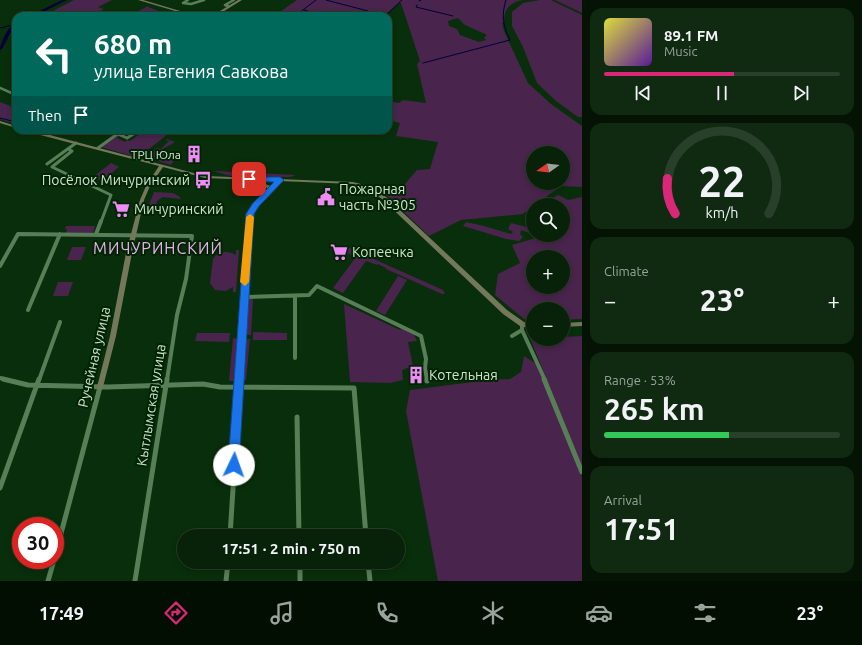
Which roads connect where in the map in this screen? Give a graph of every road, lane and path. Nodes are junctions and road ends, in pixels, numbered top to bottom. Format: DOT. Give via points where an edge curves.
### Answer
graph roads {
  1 [pos="144,0"];
  2 [pos="188,0"];
  3 [pos="204,0"];
  4 [pos="234,0"];
  5 [pos="239,0"];
  6 [pos="228,6"];
  7 [pos="182,12"];
  8 [pos="219,12"];
  9 [pos="220,12"];
  10 [pos="0,88"];
  11 [pos="12,93"];
  12 [pos="0,122"];
  13 [pos="12,126"];
  14 [pos="43,134"];
  15 [pos="118,134"];
  16 [pos="134,134"];
  17 [pos="76,143"];
  18 [pos="98,148"];
  19 [pos="68,149"];
  20 [pos="46,164"];
  21 [pos="162,166"];
  22 [pos="234,179"];
  23 [pos="280,180"];
  24 [pos="272,188"];
  25 [pos="60,234"];
  26 [pos="96,234"];
  27 [pos="134,234"];
  28 [pos="0,266"];
  29 [pos="295,296"];
  30 [pos="244,297"];
  31 [pos="28,310"];
  32 [pos="60,322"];
  33 [pos="582,324"];
  34 [pos="570,325"];
  35 [pos="522,327"];
  36 [pos="526,327"];
  37 [pos="512,336"];
  38 [pos="295,358"];
  39 [pos="0,378"];
  40 [pos="426,381"];
  41 [pos="38,385"];
  42 [pos="167,385"];
  43 [pos="238,386"];
  44 [pos="100,387"];
  45 [pos="297,417"];
  46 [pos="582,472"];
  47 [pos="0,488"];
  48 [pos="64,522"];
  49 [pos="230,529"];
  50 [pos="299,529"];
  51 [pos="365,529"];
  52 [pos="51,569"];
  53 [pos="227,569"];
  54 [pos="300,569"];
  55 [pos="369,569"];
  56 [pos="48,581"];
  57 [pos="135,581"];
  58 [pos="226,581"];
  59 [pos="300,581"];
  60 [pos="370,581"];
  1 -- 7 [label="main road"];
  2 -- 3 [label="street" via="183,3 191,4"];
  4 -- 6 [label="street" via="225,5"];
  5 -- 6 [label="main road"];
  5 -- 9 [label="main road"];
  6 -- 8 [label="main road"];
  10 -- 11 [label="street"];
  12 -- 13 [label="main road"];
  14 -- 17 [label="main road"];
  15 -- 16 [label="street" via="127,138"];
  15 -- 18 [label="street"];
  17 -- 18 [label="main road"];
  17 -- 19 [label="street"];
  18 -- 21 [label="main road"];
  19 -- 20 [label="street"];
  19 -- 26 [label="street" via="72,151 52,167 111,195"];
  21 -- 22 [label="main road" via="205,177"];
  21 -- 27 [label="main road, Ручейная улица" via="144,195"];
  22 -- 23 [label="main road"];
  22 -- 24 [label="street"];
  23 -- 24 [label="street"];
  23 -- 35 [label="main road" via="353,183 372,189"];
  24 -- 30 [label="street" via="250,214"];
  25 -- 26 [label="street"];
  25 -- 28 [label="street" via="16,234"];
  25 -- 31 [label="street"];
  26 -- 27 [label="street"];
  27 -- 42 [label="street, Кытлымская улица" via="192,236"];
  27 -- 44 [label="main road, Ручейная улица"];
  29 -- 30 [label="street"];
  29 -- 38 [label="street"];
  29 -- 40 [label="street" via="309,295 317,286 421,336 426,359"];
  30 -- 43 [label="street"];
  32 -- 41 [label="street"];
  33 -- 34 [label="main road"];
  35 -- 36 [label="main road"];
  35 -- 37 [label="street"];
  35 -- 46 [label="street"];
  39 -- 41 [label="street"];
  41 -- 44 [label="street"];
  41 -- 47 [label="street"];
  42 -- 43 [label="street"];
  42 -- 44 [label="street"];
  42 -- 57 [label="street, Кытлымская улица"];
  43 -- 49 [label="street"];
  43 -- 51 [label="street" via="354,388"];
  44 -- 48 [label="street, Ручейная улица"];
  45 -- 50 [label="street"];
  52 -- 56 [label="street"];
  53 -- 58 [label="street"];
  54 -- 59 [label="street"];
  55 -- 60 [label="street"];
}
